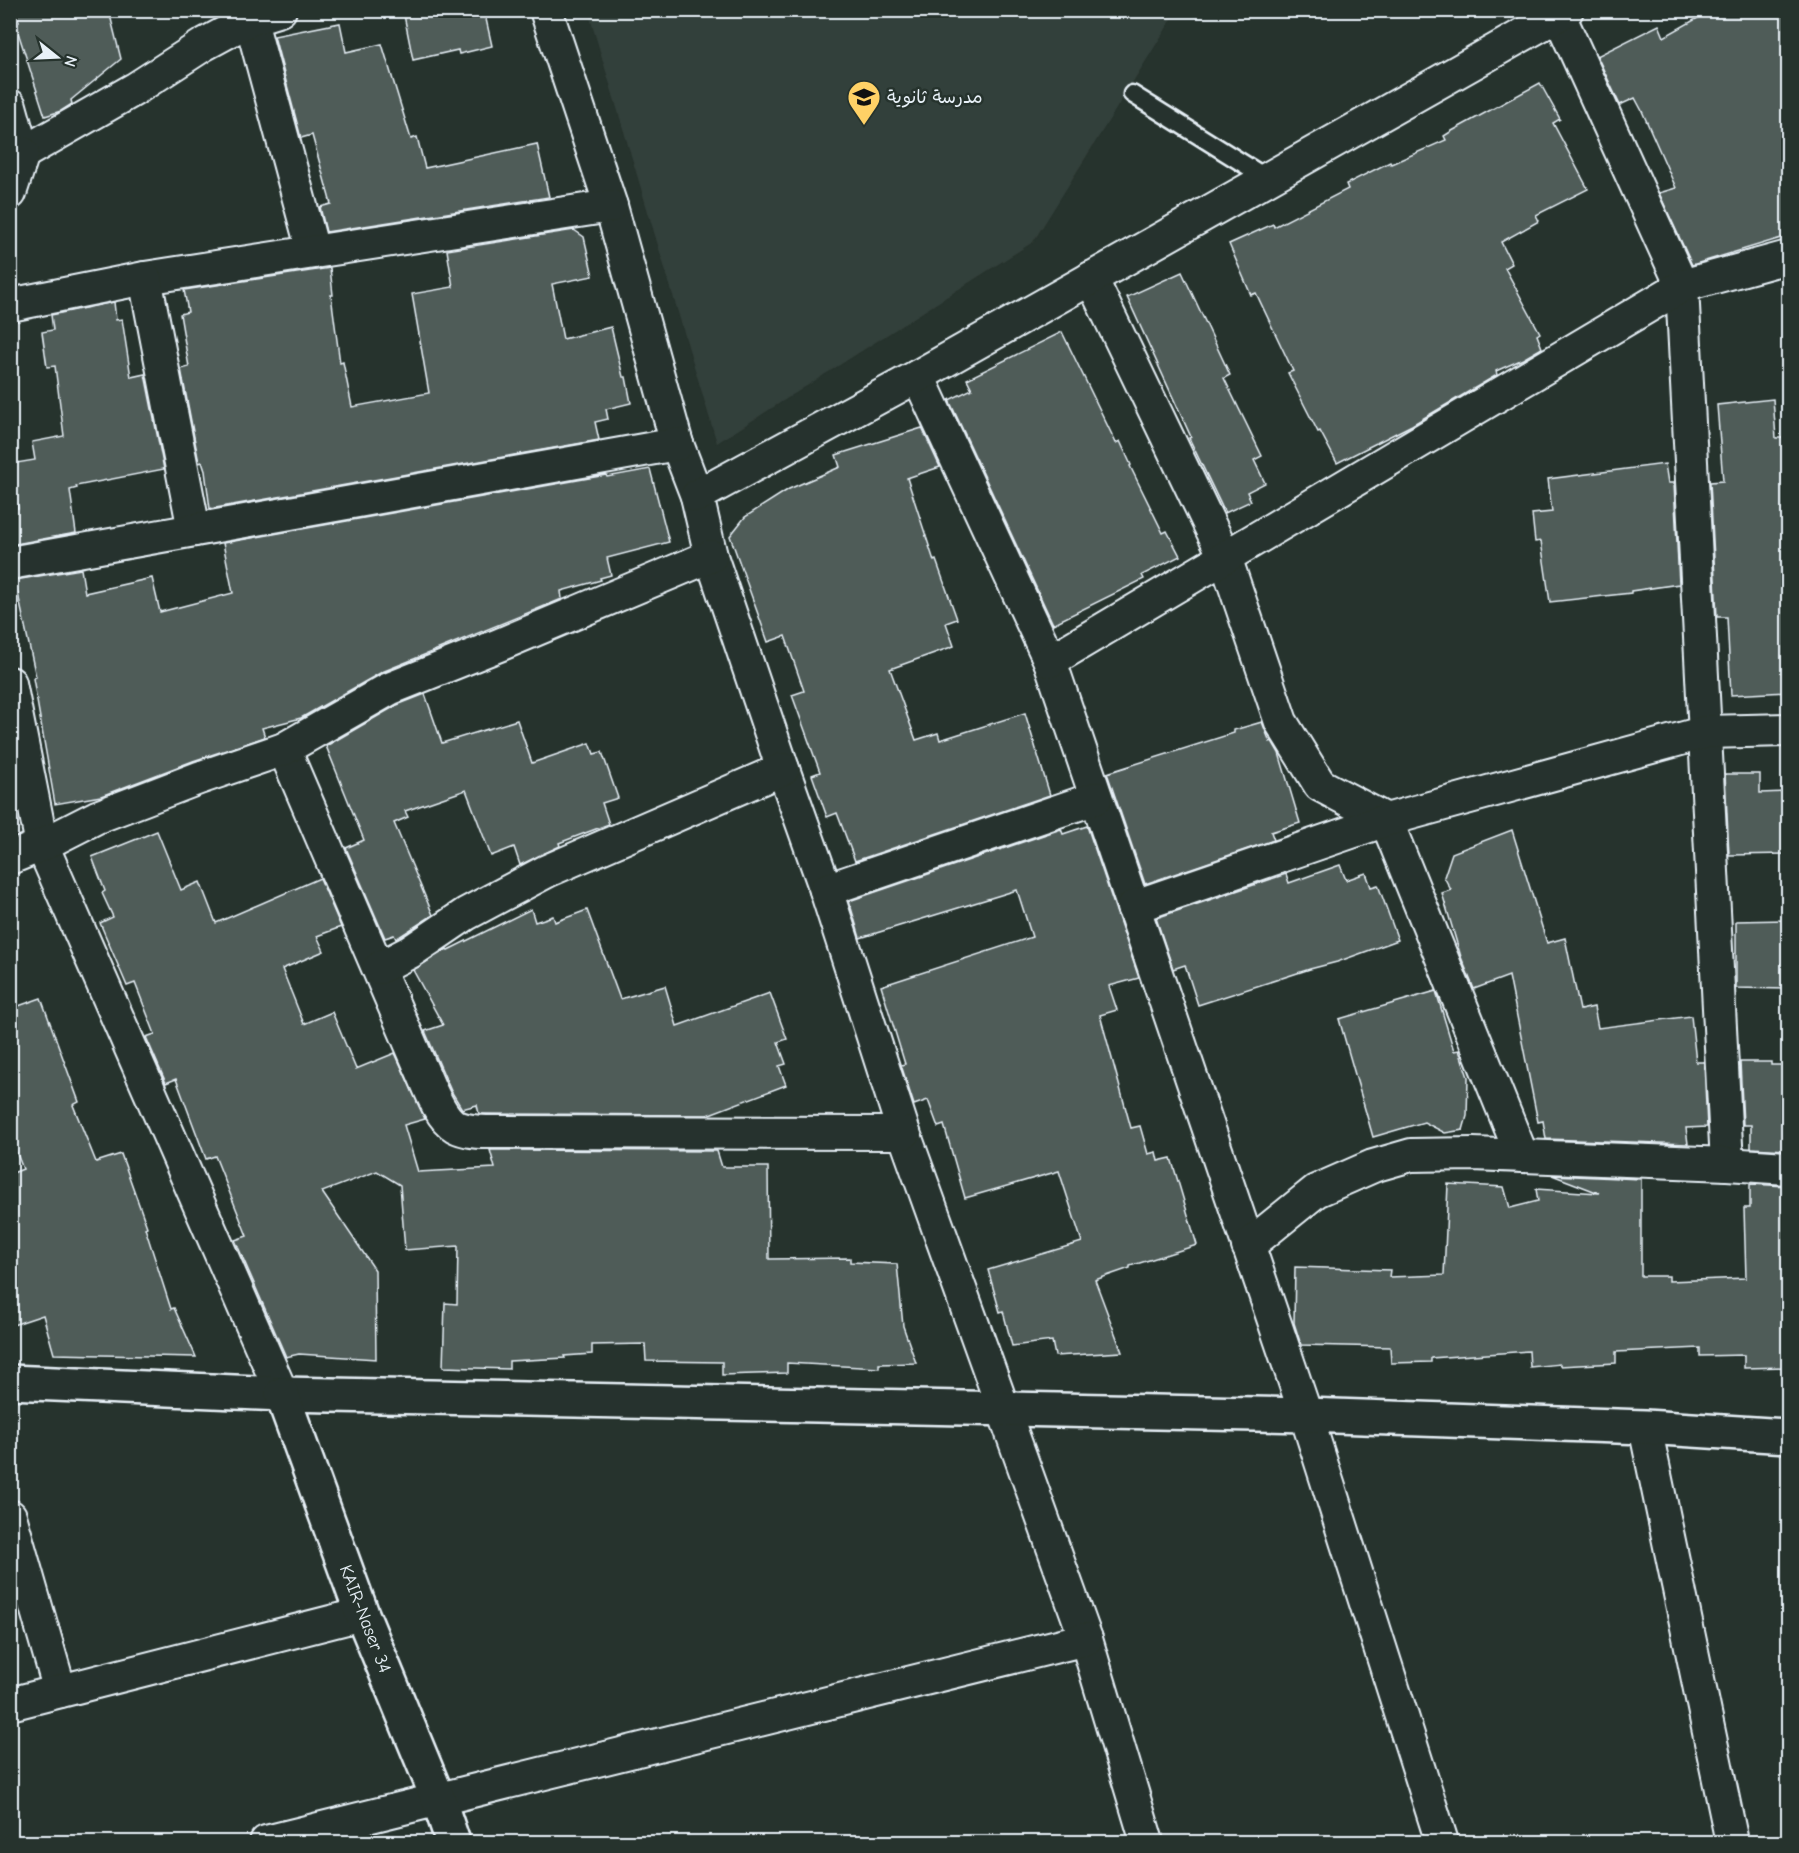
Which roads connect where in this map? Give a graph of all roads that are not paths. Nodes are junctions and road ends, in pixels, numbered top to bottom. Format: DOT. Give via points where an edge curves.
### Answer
graph roads {
  1 [pos="546,10"];
  2 [pos="260,13"];
  3 [pos="1563,13"];
  4 [pos="1132,94"];
  5 [pos="10,106"];
  6 [pos="23,153"];
  7 [pos="1268,179"];
  8 [pos="10,193"];
  9 [pos="611,206"];
  10 [pos="313,251"];
  11 [pos="1788,257"];
  12 [pos="145,278"];
  13 [pos="1091,279"];
  14 [pos="1682,286"];
  15 [pos="10,305"];
  16 [pos="918,376"];
  17 [pos="677,444"];
  18 [pos="697,496"];
  19 [pos="194,530"];
  20 [pos="711,556"];
  21 [pos="1225,557"];
  22 [pos="10,563"];
  23 [pos="1050,661"];
  24 [pos="10,683"];
  25 [pos="1788,730"];
  26 [pos="1706,732"];
  27 [pos="284,749"];
  28 [pos="783,769"];
  29 [pos="1096,798"];
  30 [pos="1386,820"];
  31 [pos="42,844"];
  32 [pos="10,858"];
  33 [pos="826,890"];
  34 [pos="1133,907"];
  35 [pos="379,969"];
  36 [pos="903,1133"];
  37 [pos="1522,1156"];
  38 [pos="1727,1164"];
  39 [pos="1788,1168"];
  40 [pos="1248,1246"];
  41 [pos="10,1382"];
  42 [pos="282,1394"];
  43 [pos="1002,1408"];
  44 [pos="1306,1415"];
  45 [pos="1645,1427"];
  46 [pos="1788,1436"];
  47 [pos="10,1516"];
  48 [pos="362,1614"];
  49 [pos="1086,1639"];
  50 [pos="60,1691"];
  51 [pos="10,1704"];
  52 [pos="439,1801"];
  53 [pos="266,1842"];
  54 [pos="453,1842"];
  55 [pos="1147,1842"];
  56 [pos="1442,1842"];
  57 [pos="1732,1842"];
  1 -- 9 [label="street"];
  2 -- 6 [label="street"];
  2 -- 10 [label="street"];
  3 -- 7 [label="street"];
  3 -- 14 [label="street"];
  4 -- 7 [label="lane"];
  5 -- 6 [label="street"];
  6 -- 8 [label="street"];
  7 -- 13 [label="street"];
  9 -- 10 [label="street"];
  9 -- 17 [label="street"];
  10 -- 12 [label="street"];
  11 -- 14 [label="street"];
  12 -- 15 [label="street"];
  12 -- 19 [label="street"];
  13 -- 16 [label="street"];
  13 -- 21 [label="street"];
  14 -- 21 [label="street"];
  14 -- 26 [label="street"];
  16 -- 18 [label="street"];
  16 -- 23 [label="street"];
  17 -- 18 [label="street"];
  17 -- 19 [label="street"];
  18 -- 20 [label="street"];
  19 -- 22 [label="street"];
  20 -- 27 [label="street" via="389,689"];
  20 -- 28 [label="street"];
  21 -- 23 [label="street"];
  21 -- 30 [label="street" via="1281,722 1320,785"];
  23 -- 29 [label="street"];
  24 -- 31 [label="street"];
  25 -- 26 [label="street"];
  26 -- 30 [label="street"];
  26 -- 38 [label="street"];
  27 -- 31 [label="street" via="97,817"];
  27 -- 35 [label="street"];
  28 -- 33 [label="street"];
  28 -- 35 [label="street" via="547,871 466,914"];
  29 -- 33 [label="street"];
  29 -- 34 [label="street"];
  30 -- 34 [label="street"];
  30 -- 37 [label="street"];
  31 -- 32 [label="street"];
  31 -- 42 [label="street"];
  33 -- 36 [label="street"];
  34 -- 40 [label="street"];
  35 -- 36 [label="street" via="437,1103 454,1126 464,1130"];
  36 -- 43 [label="street"];
  37 -- 38 [label="street"];
  37 -- 40 [label="street" via="1412,1155 1373,1166 1316,1191"];
  38 -- 39 [label="street"];
  40 -- 44 [label="street"];
  41 -- 42 [label="street"];
  42 -- 43 [label="street"];
  42 -- 48 [label="street, KAIR-Naser 34"];
  43 -- 44 [label="street"];
  43 -- 49 [label="street"];
  44 -- 45 [label="street"];
  44 -- 56 [label="street"];
  45 -- 46 [label="street"];
  45 -- 57 [label="street"];
  47 -- 50 [label="street"];
  48 -- 50 [label="street"];
  48 -- 52 [label="street, KAIR-Naser 34"];
  49 -- 52 [label="street"];
  49 -- 55 [label="street"];
  50 -- 51 [label="street"];
  52 -- 53 [label="street"];
  52 -- 54 [label="street, KAIR-Naser 34"];
}
